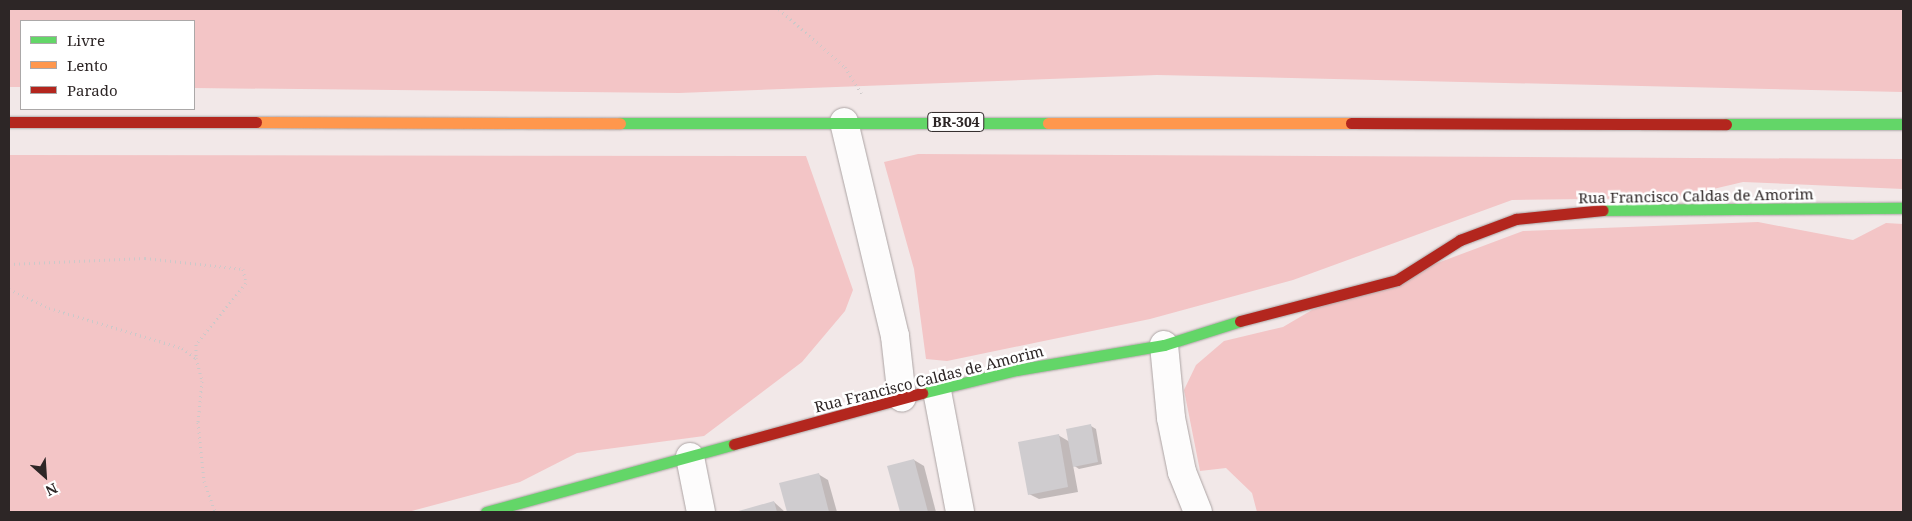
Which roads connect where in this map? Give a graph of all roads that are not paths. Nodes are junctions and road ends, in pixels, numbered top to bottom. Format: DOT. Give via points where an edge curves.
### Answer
graph roads {
  1 [pos="9,122"];
  2 [pos="856,122"];
  3 [pos="1903,124"];
  4 [pos="1903,208"];
  5 [pos="1164,345"];
  6 [pos="937,391"];
  7 [pos="902,398"];
  8 [pos="690,457"];
  9 [pos="486,512"];
  10 [pos="701,512"];
  11 [pos="960,512"];
  12 [pos="1198,512"];
  1 -- 2 [label="main road, BR-304"];
  2 -- 3 [label="main road, BR-304"];
  2 -- 7 [label="street" via="896,336"];
  4 -- 5 [label="main road, Rua Francisco Caldas de Amorim" via="1595,210 1516,218 1460,240 1397,280 1292,304"];
  5 -- 6 [label="main road, Rua Francisco Caldas de Amorim" via="1016,370"];
  5 -- 12 [label="street" via="1171,418 1182,472"];
  6 -- 7 [label="main road, Rua Francisco Caldas de Amorim"];
  6 -- 11 [label="street"];
  7 -- 8 [label="main road, Rua Francisco Caldas de Amorim"];
  8 -- 9 [label="main road, Rua Francisco Caldas de Amorim"];
  8 -- 10 [label="street"];
}
